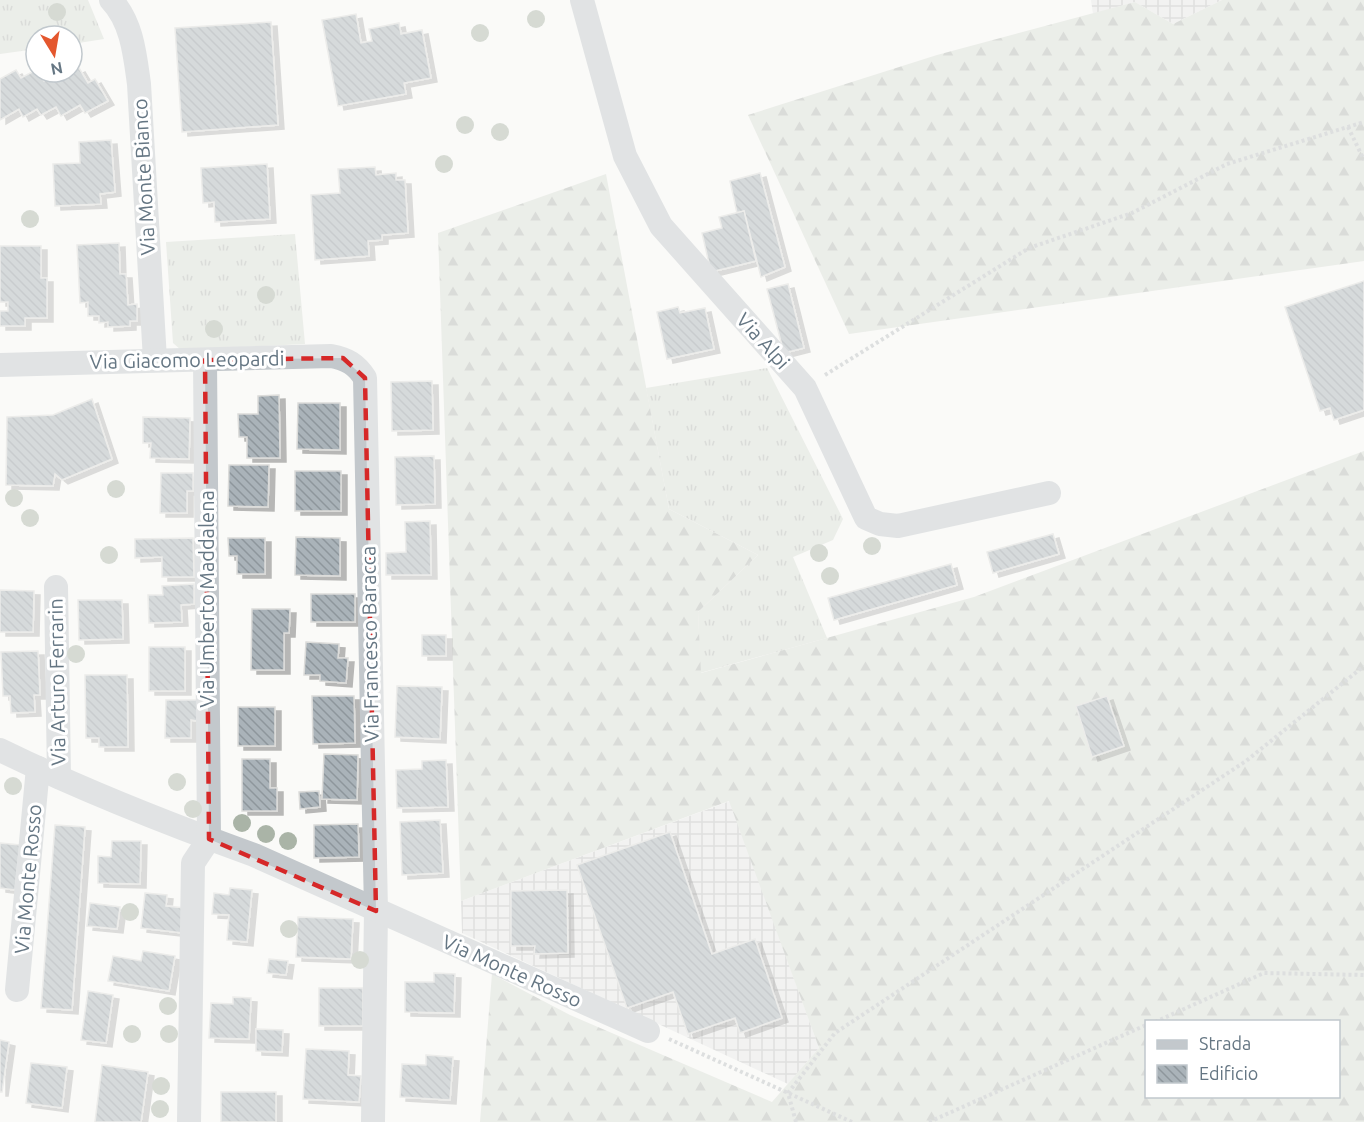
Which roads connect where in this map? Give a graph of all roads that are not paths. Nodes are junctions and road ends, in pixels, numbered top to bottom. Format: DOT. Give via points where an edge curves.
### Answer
graph roads {
  1 [pos="111,0"];
  2 [pos="582,0"];
  3 [pos="154,360"];
  4 [pos="205,360"];
  5 [pos="0,365"];
  6 [pos="365,378"];
  7 [pos="1049,493"];
  8 [pos="56,587"];
  9 [pos="0,750"];
  10 [pos="49,773"];
  11 [pos="209,839"];
  12 [pos="376,910"];
  13 [pos="17,990"];
  14 [pos="648,1031"];
  15 [pos="189,1122"];
  16 [pos="373,1122"];
  1 -- 3 [label="street, Via Monte Bianco" via="128,27 139,84"];
  2 -- 7 [label="street, Via Alpi" via="625,156 661,226 805,388 866,518 898,526"];
  3 -- 4 [label="street, Via Giacomo Leopardi"];
  3 -- 5 [label="street, Via Giacomo Leopardi"];
  4 -- 6 [label="street, Via Giacomo Leopardi" via="331,356 353,363"];
  4 -- 11 [label="street, Via Umberto Maddalena"];
  6 -- 12 [label="street, Via Francesco Baracca"];
  8 -- 10 [label="street, Via Arturo Ferrarin"];
  9 -- 10 [label="street, Via Monte Rosso"];
  10 -- 11 [label="street, Via Monte Rosso"];
  10 -- 13 [label="street, Via Monte Rosso"];
  11 -- 12 [label="street, Via Monte Rosso"];
  11 -- 15 [label="street" via="193,863"];
  12 -- 14 [label="street, Via Monte Rosso"];
  12 -- 16 [label="street"];
}
